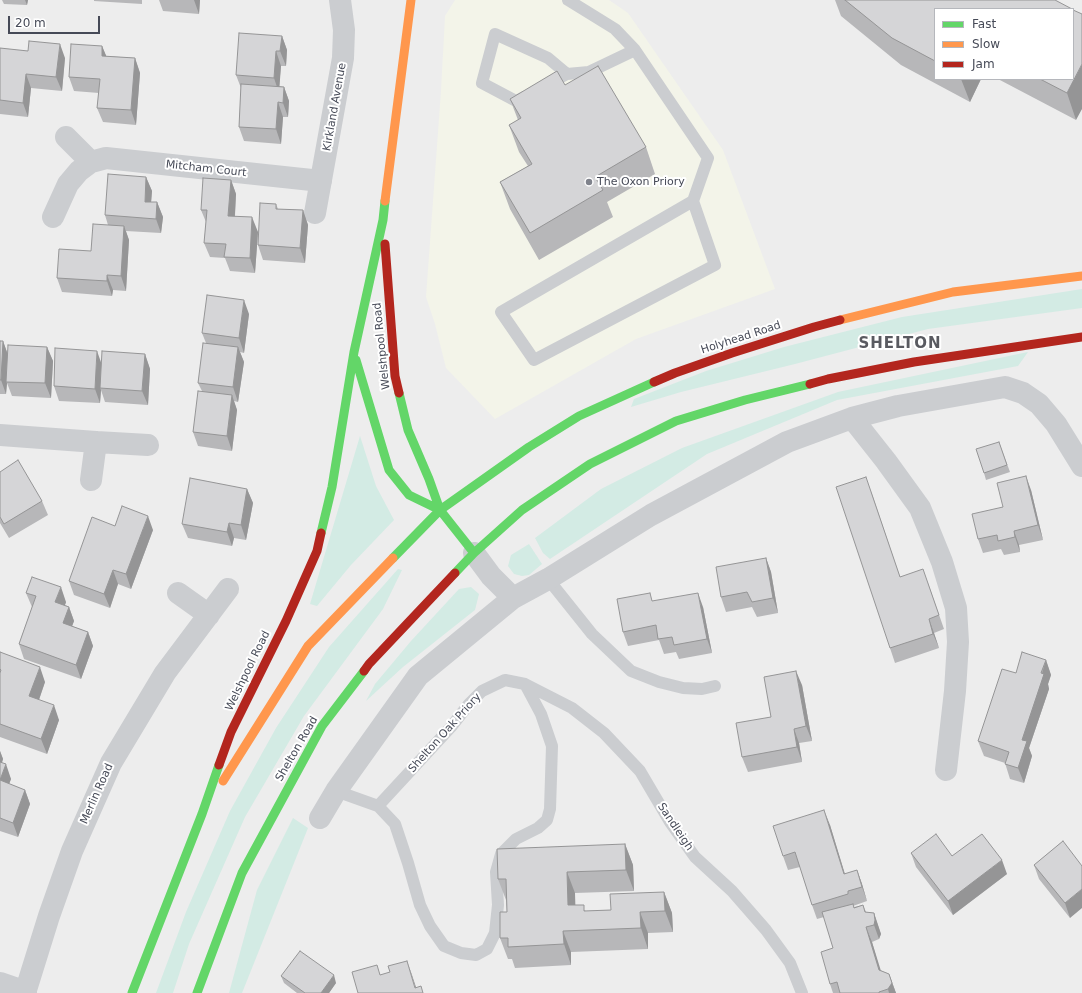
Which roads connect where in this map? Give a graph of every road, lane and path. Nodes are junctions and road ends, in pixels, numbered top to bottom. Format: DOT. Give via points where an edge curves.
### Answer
graph roads {
  1 [pos="340,0"];
  2 [pos="411,0"];
  3 [pos="568,0"];
  4 [pos="635,50"];
  5 [pos="568,74"];
  6 [pos="66,137"];
  7 [pos="90,162"];
  8 [pos="321,181"];
  9 [pos="693,201"];
  10 [pos="315,213"];
  11 [pos="53,217"];
  12 [pos="383,220"];
  13 [pos="1082,276"];
  14 [pos="1082,337"];
  15 [pos="354,352"];
  16 [pos="852,418"];
  17 [pos="0,435"];
  18 [pos="96,442"];
  19 [pos="148,445"];
  20 [pos="1082,466"];
  21 [pos="92,480"];
  22 [pos="440,510"];
  23 [pos="474,553"];
  24 [pos="548,579"];
  25 [pos="228,589"];
  26 [pos="178,593"];
  27 [pos="513,598"];
  28 [pos="209,615"];
  29 [pos="525,684"];
  30 [pos="716,686"];
  31 [pos="946,770"];
  32 [pos="336,791"];
  33 [pos="378,806"];
  34 [pos="202,814"];
  35 [pos="320,818"];
  36 [pos="215,946"];
  37 [pos="0,983"];
  38 [pos="26,992"];
  39 [pos="132,993"];
  40 [pos="197,993"];
  41 [pos="206,993"];
  42 [pos="802,993"];
  1 -- 8 [label="street, Kirkland Avenue" via="344,30 343,58"];
  2 -- 12 [label="main road, Welshpool Road"];
  3 -- 4 [label="lane" via="615,29"];
  4 -- 5 [label="lane" via="590,72"];
  4 -- 9 [label="lane" via="708,158"];
  5 -- 5 [label="lane" via="516,101 482,83 495,34 548,58"];
  6 -- 7 [label="street"];
  7 -- 8 [label="street, Mitcham Court" via="106,158"];
  7 -- 11 [label="street" via="68,184"];
  8 -- 10 [label="street, Kirkland Avenue"];
  9 -- 9 [label="lane" via="715,265 534,360 501,312"];
  12 -- 15 [label="main road, Welshpool Road"];
  12 -- 22 [label="main road, Welshpool Road" via="395,376 408,430"];
  13 -- 22 [label="main road, Holyhead Road" via="954,292 814,327 682,370 579,416 529,447"];
  14 -- 23 [label="main road" via="914,362 828,379 676,421 590,464 522,510"];
  15 -- 22 [label="main road, Welshpool Road" via="390,470 409,495"];
  15 -- 34 [label="main road, Welshpool Road" via="332,487 317,551 286,621 231,732"];
  16 -- 20 [label="street" via="898,406 1005,387 1039,404 1056,424"];
  16 -- 24 [label="street" via="786,442 651,515"];
  16 -- 31 [label="street" via="920,508 942,562 956,608 958,642"];
  17 -- 18 [label="street"];
  18 -- 19 [label="street"];
  18 -- 21 [label="street"];
  22 -- 23 [label="main road, Welshpool Road"];
  22 -- 34 [label="main road" via="308,646"];
  23 -- 27 [label="street" via="491,576"];
  23 -- 36 [label="main road, Shelton Road" via="369,664 322,726 242,873"];
  24 -- 27 [label="street"];
  24 -- 30 [label="lane" via="592,634 631,671 658,682 683,688 702,689"];
  25 -- 28 [label="street, Merlin Road"];
  26 -- 28 [label="street"];
  27 -- 32 [label="street" via="418,676"];
  28 -- 38 [label="street, Merlin Road" via="165,673 111,762 72,851"];
  29 -- 33 [label="lane, Shelton Oak Priory" via="505,680 482,691"];
  29 -- 33 [label="lane" via="541,714 552,746 550,809 547,820 538,828 516,839 501,854 496,872 498,905 495,933 487,948 476,955 461,953 444,946 420,905 395,824"];
  29 -- 42 [label="lane, Sandleigh" via="572,708 604,733 640,771 670,822 695,856 732,891 766,930 790,963"];
  32 -- 33 [label="lane"];
  32 -- 35 [label="street"];
  34 -- 39 [label="main road, Welshpool Road"];
  36 -- 40 [label="main road, Shelton Road"];
  36 -- 41 [label="main road"];
  37 -- 38 [label="street"];
}
